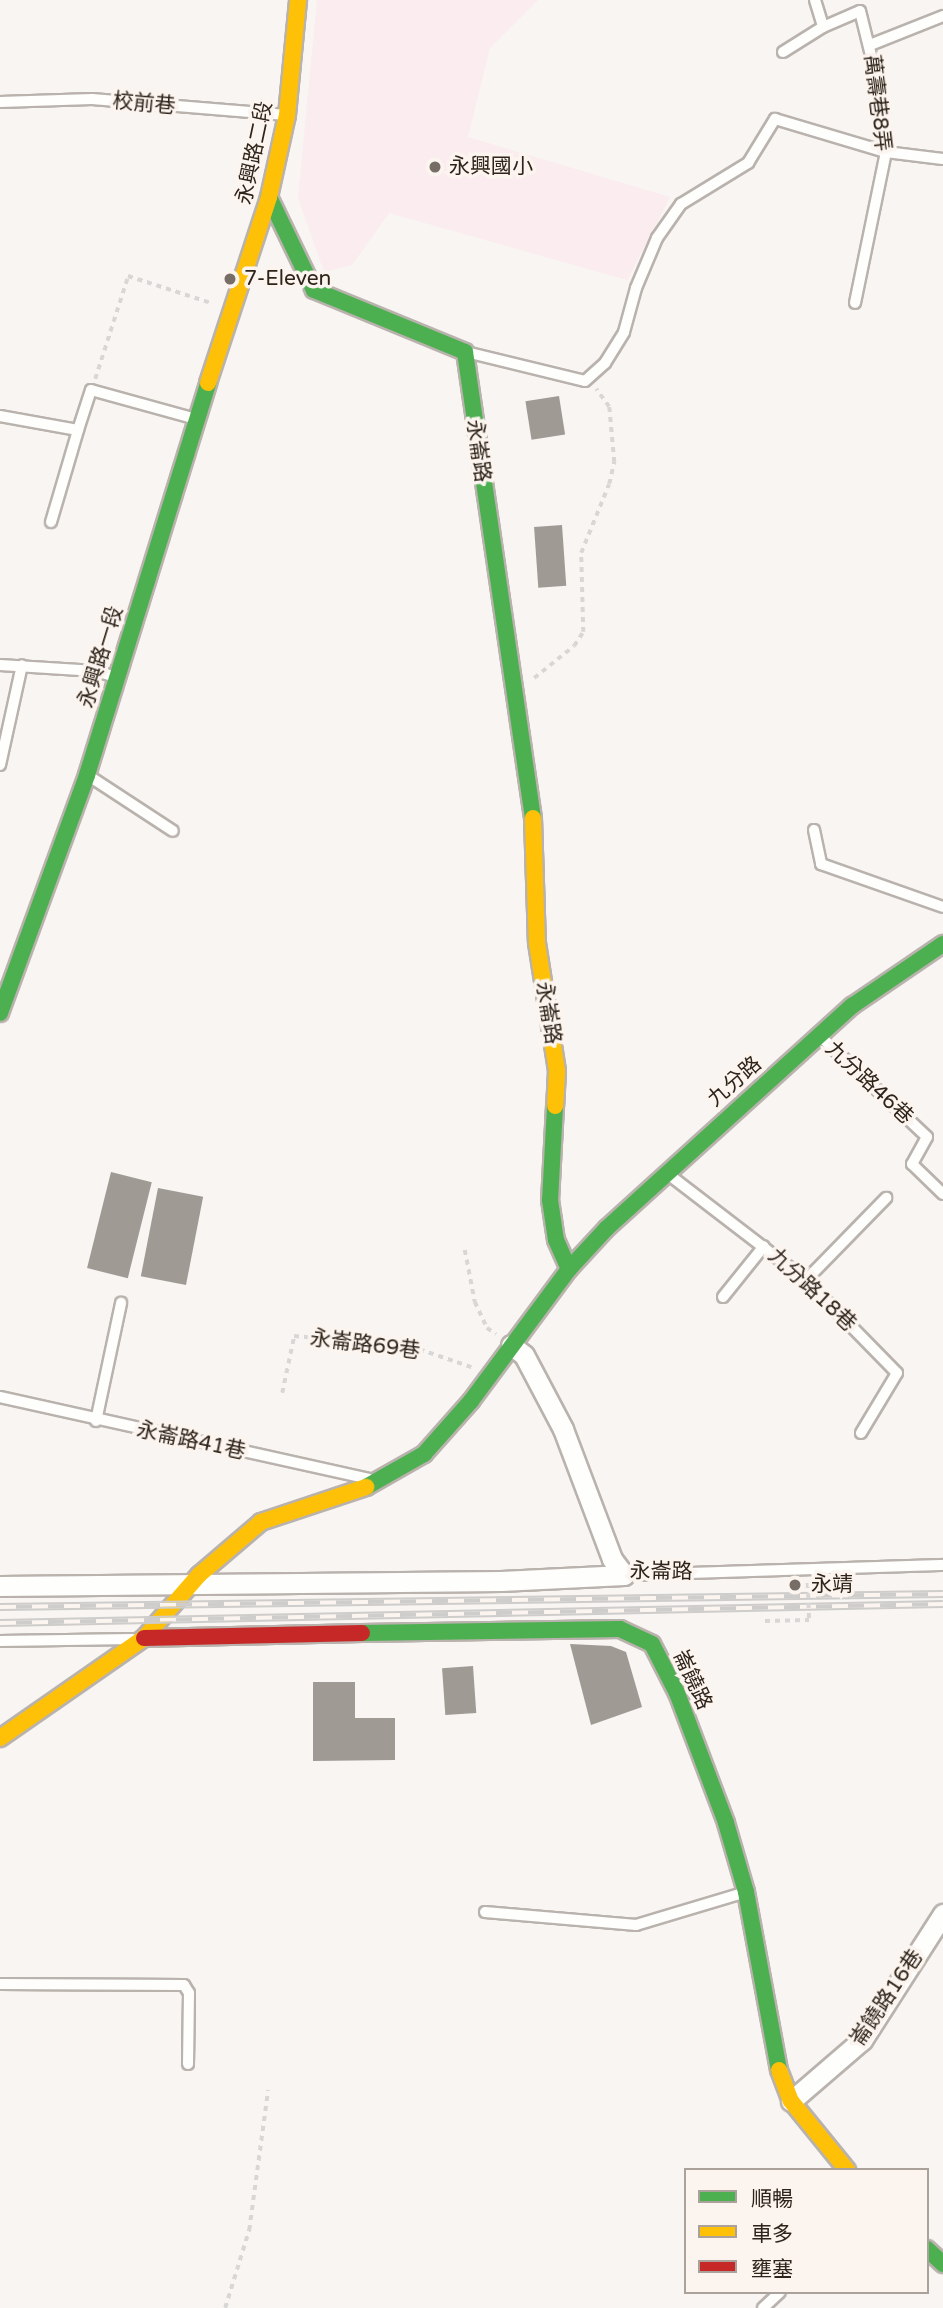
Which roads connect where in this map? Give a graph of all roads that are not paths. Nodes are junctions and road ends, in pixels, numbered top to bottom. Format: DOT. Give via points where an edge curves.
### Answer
graph roads {
  1 [pos="298,0"];
  2 [pos="814,0"];
  3 [pos="943,16"];
  4 [pos="823,27"];
  5 [pos="870,45"];
  6 [pos="783,52"];
  7 [pos="0,102"];
  8 [pos="287,115"];
  9 [pos="886,152"];
  10 [pos="943,159"];
  11 [pos="269,197"];
  12 [pos="855,303"];
  13 [pos="230,310"];
  14 [pos="465,352"];
  15 [pos="0,416"];
  16 [pos="196,419"];
  17 [pos="78,430"];
  18 [pos="51,522"];
  19 [pos="0,665"];
  20 [pos="22,665"];
  21 [pos="116,677"];
  22 [pos="0,765"];
  23 [pos="87,775"];
  24 [pos="814,830"];
  25 [pos="173,831"];
  26 [pos="943,907"];
  27 [pos="943,944"];
  28 [pos="0,1013"];
  29 [pos="819,1035"];
  30 [pos="665,1172"];
  31 [pos="943,1194"];
  32 [pos="886,1198"];
  33 [pos="764,1246"];
  34 [pos="569,1269"];
  35 [pos="806,1280"];
  36 [pos="723,1297"];
  37 [pos="121,1303"];
  38 [pos="511,1345"];
  39 [pos="0,1397"];
  40 [pos="96,1420"];
  41 [pos="861,1433"];
  42 [pos="382,1482"];
  43 [pos="943,1565"];
  44 [pos="624,1575"];
  45 [pos="193,1584"];
  46 [pos="0,1586"];
  47 [pos="144,1639"];
  48 [pos="0,1641"];
  49 [pos="0,1738"];
  50 [pos="746,1892"];
  51 [pos="485,1912"];
  52 [pos="943,1914"];
  53 [pos="0,1984"];
  54 [pos="188,2064"];
  55 [pos="791,2101"];
  56 [pos="845,2168"];
  57 [pos="929,2251"];
  58 [pos="943,2264"];
  59 [pos="778,2294"];
  60 [pos="763,2308"];
  1 -- 8 [label="street, 永興路二段"];
  2 -- 4 [label="lane"];
  3 -- 5 [label="lane"];
  4 -- 5 [label="lane, 萬壽巷8弄" via="860,11"];
  4 -- 6 [label="lane"];
  5 -- 9 [label="lane, 萬壽巷8弄"];
  7 -- 8 [label="lane, 校前巷" via="92,99"];
  8 -- 11 [label="street, 永興路二段"];
  9 -- 10 [label="lane"];
  9 -- 12 [label="lane, 萬壽巷8弄"];
  9 -- 14 [label="lane" via="775,119 748,163 681,204 657,238 624,332 605,363 585,381"];
  11 -- 13 [label="street, 永興路二段"];
  11 -- 14 [label="street" via="314,290"];
  13 -- 16 [label="street, 永興路一段"];
  14 -- 34 [label="street, 永崙路" via="533,801 537,943 557,1070 550,1200 556,1240"];
  15 -- 17 [label="lane"];
  16 -- 17 [label="lane" via="92,390"];
  16 -- 21 [label="street, 永興路一段"];
  17 -- 18 [label="lane"];
  19 -- 20 [label="lane"];
  20 -- 21 [label="lane"];
  20 -- 22 [label="lane"];
  21 -- 23 [label="street, 永興路一段"];
  23 -- 25 [label="lane"];
  23 -- 28 [label="street, 永興路一段"];
  24 -- 26 [label="lane" via="821,863"];
  27 -- 29 [label="street, 九分路" via="912,962"];
  29 -- 30 [label="street, 九分路"];
  29 -- 31 [label="lane, 九分路46巷" via="927,1137 912,1164"];
  30 -- 33 [label="lane, 九分路18巷"];
  30 -- 34 [label="street, 九分路"];
  32 -- 35 [label="lane"];
  33 -- 35 [label="lane, 九分路18巷"];
  33 -- 36 [label="lane"];
  34 -- 38 [label="street"];
  35 -- 41 [label="lane, 九分路18巷" via="897,1373"];
  37 -- 40 [label="lane"];
  38 -- 42 [label="street" via="424,1454"];
  38 -- 44 [label="street, 永崙路" via="524,1355 563,1429 612,1559"];
  39 -- 40 [label="lane, 永崙路41巷"];
  40 -- 42 [label="lane, 永崙路41巷"];
  42 -- 45 [label="street" via="261,1522"];
  43 -- 44 [label="lane, 永崙路"];
  44 -- 45 [label="street"];
  45 -- 46 [label="street"];
  45 -- 47 [label="street"];
  47 -- 48 [label="lane"];
  47 -- 49 [label="street"];
  47 -- 50 [label="street, 崙饒路" via="558,1628 635,1633 652,1644 677,1693 726,1823"];
  50 -- 51 [label="lane" via="636,1925"];
  50 -- 55 [label="street, 崙饒路" via="762,2008"];
  52 -- 55 [label="street, 崙饒路16巷" via="862,2040"];
  53 -- 54 [label="lane" via="184,1985 190,2020"];
  55 -- 56 [label="street, 崙饒路"];
  57 -- 58 [label="street"];
  59 -- 60 [label="lane"];
}
